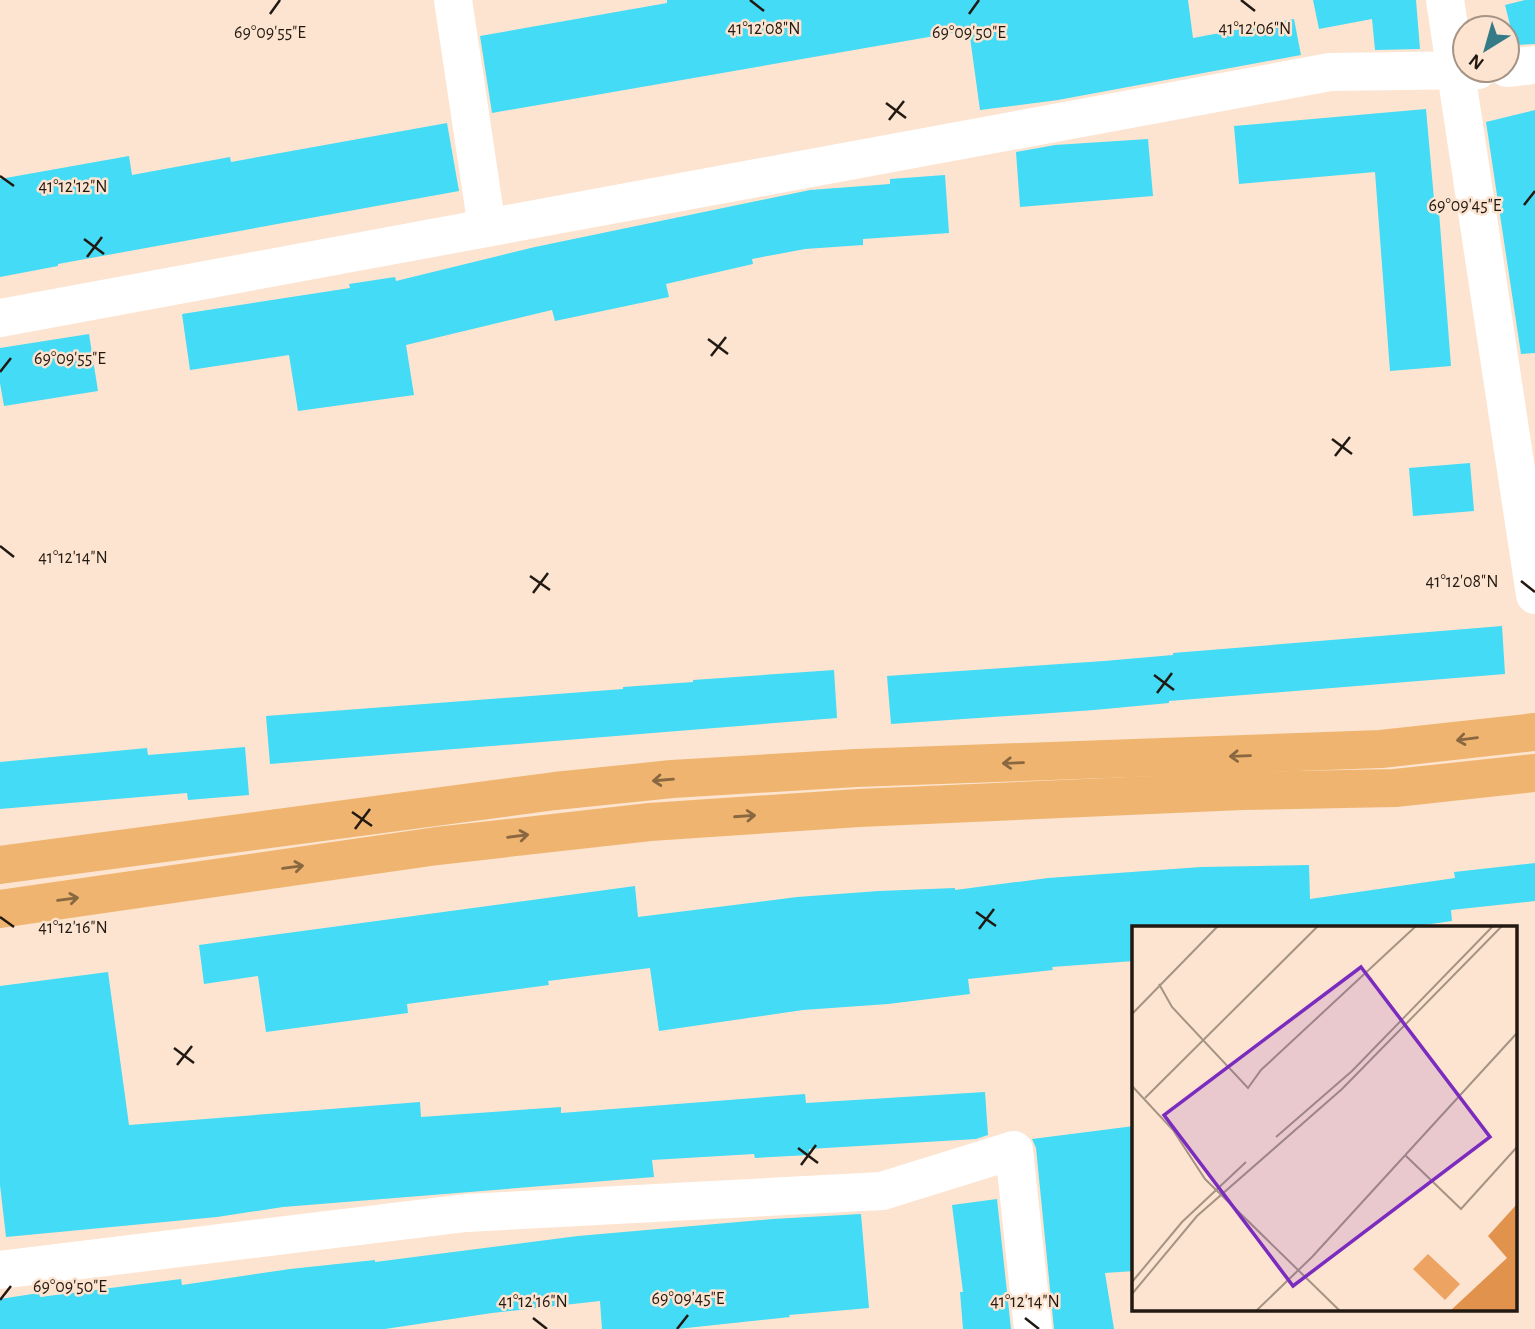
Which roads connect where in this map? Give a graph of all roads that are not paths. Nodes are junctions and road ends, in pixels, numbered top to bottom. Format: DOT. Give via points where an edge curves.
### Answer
graph roads {
  1 [pos="453,0"];
  2 [pos="1445,0"];
  3 [pos="1451,19"];
  4 [pos="1451,71"];
  5 [pos="1469,84"];
  6 [pos="487,228"];
  7 [pos="0,318"];
  8 [pos="1535,596"];
  9 [pos="1535,732"];
  10 [pos="1535,773"];
  11 [pos="0,865"];
  12 [pos="0,909"];
  13 [pos="0,1270"];
  14 [pos="1033,1329"];
  1 -- 6 [label="street"];
  2 -- 3 [label="street"];
  4 -- 6 [label="street" via="1330,72"];
  5 -- 8 [label="street"];
  6 -- 7 [label="street"];
  9 -- 11 [label="main road, one-way" via="1381,749 672,779"];
  12 -- 10 [label="main road, one-way" via="437,846 650,822 1241,790 1395,788"];
  13 -- 14 [label="street" via="466,1213 882,1191 1014,1150"];
}
